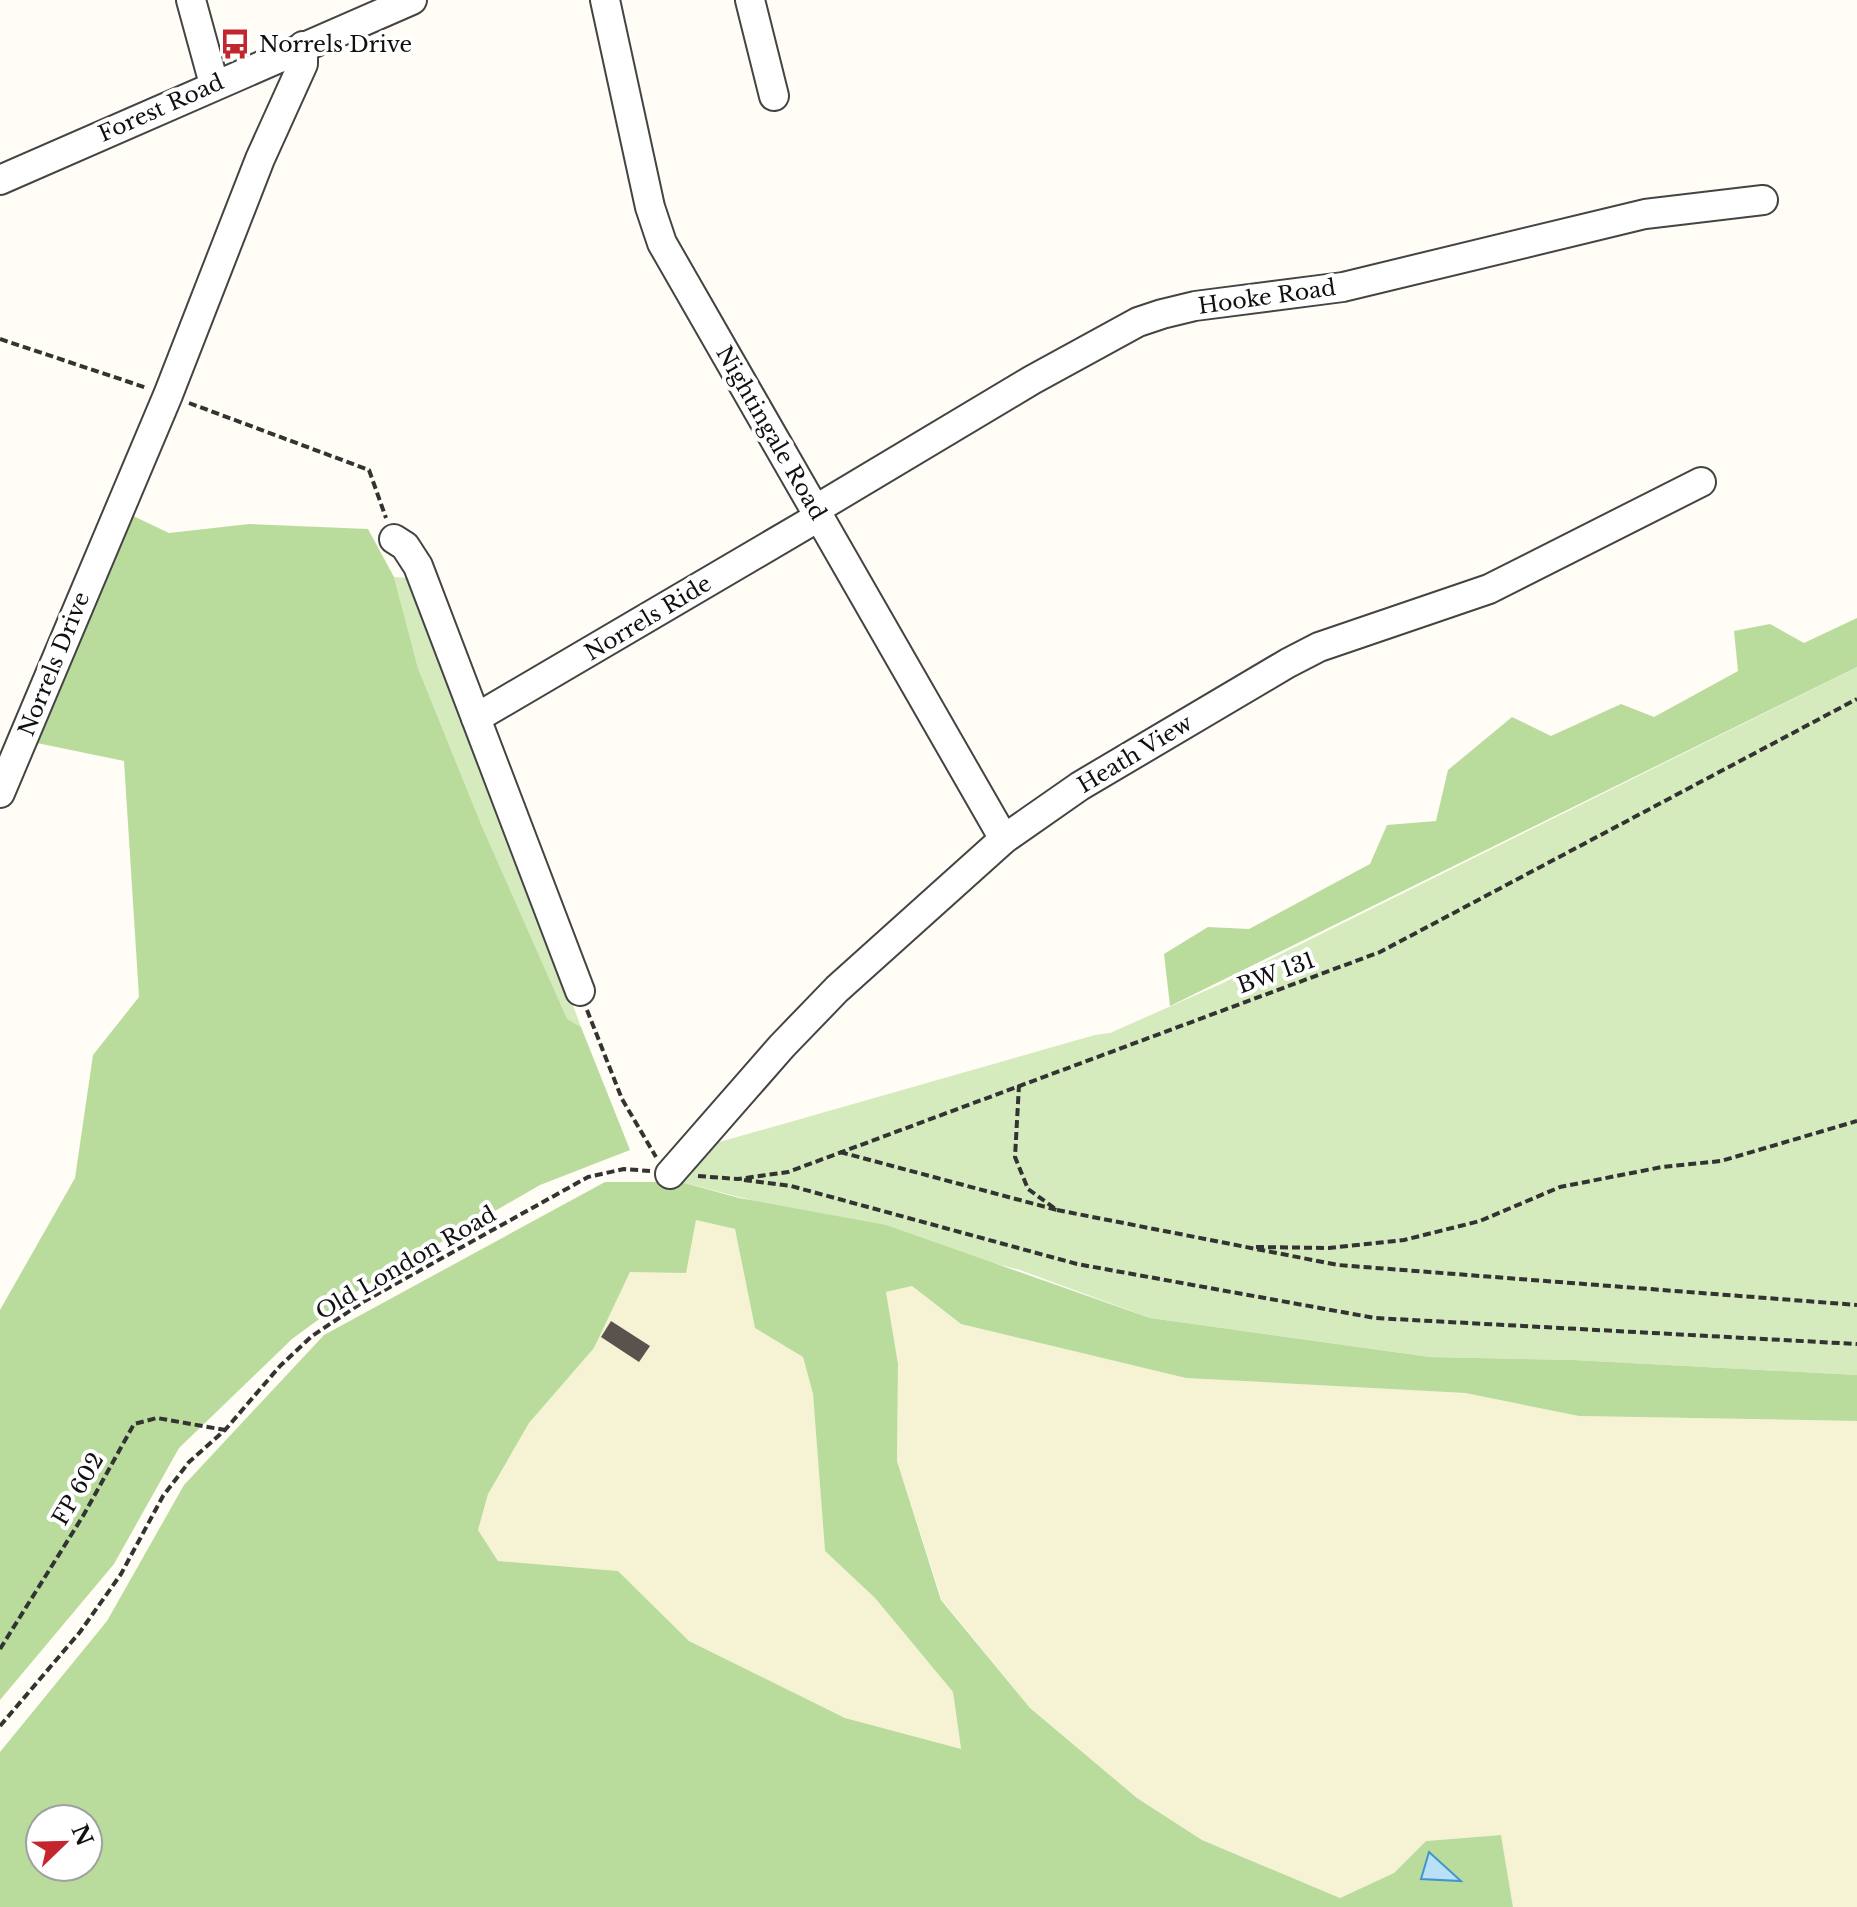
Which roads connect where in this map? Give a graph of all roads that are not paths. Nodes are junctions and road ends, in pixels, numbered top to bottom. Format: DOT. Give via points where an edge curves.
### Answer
graph roads {
  1 [pos="191,0"];
  2 [pos="412,0"];
  3 [pos="605,0"];
  4 [pos="750,0"];
  5 [pos="303,46"];
  6 [pos="214,84"];
  7 [pos="774,96"];
  8 [pos="0,180"];
  9 [pos="1763,200"];
  10 [pos="1701,482"];
  11 [pos="817,513"];
  12 [pos="394,539"];
  13 [pos="476,718"];
  14 [pos="0,793"];
  15 [pos="1004,839"];
  16 [pos="580,991"];
  17 [pos="670,1174"];
  1 -- 6 [label="street"];
  2 -- 5 [label="street, Forest Road"];
  3 -- 11 [label="street, Nightingale Road" via="655,225"];
  4 -- 7 [label="street"];
  5 -- 6 [label="street, Forest Road"];
  5 -- 14 [label="street, Norrels Drive" via="303,64"];
  6 -- 8 [label="street, Forest Road"];
  9 -- 11 [label="street, Hooke Road" via="1645,214 1343,287 1162,314 1032,380"];
  10 -- 15 [label="street, Heath View" via="1489,589 1319,647 1080,786"];
  11 -- 13 [label="street, Norrels Ride" via="810,522"];
  11 -- 15 [label="street, Nightingale Road"];
  12 -- 13 [label="street" via="418,566"];
  13 -- 16 [label="street"];
  15 -- 17 [label="street, Heath View" via="837,989"];
}
